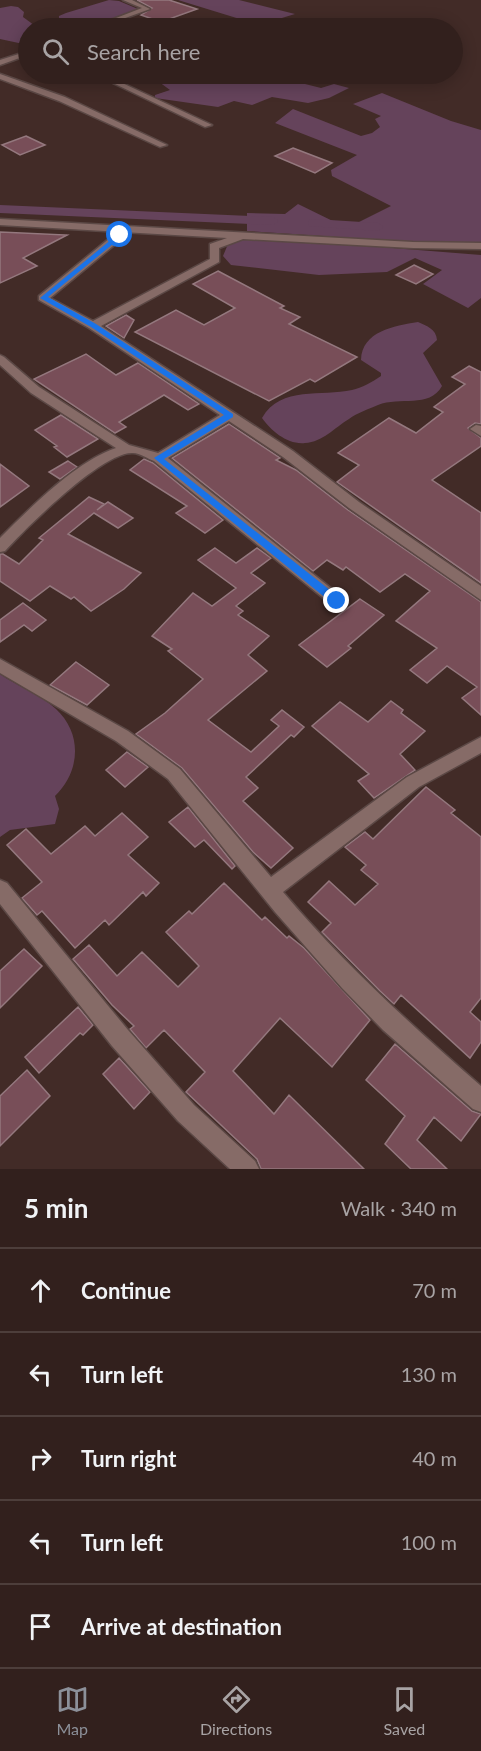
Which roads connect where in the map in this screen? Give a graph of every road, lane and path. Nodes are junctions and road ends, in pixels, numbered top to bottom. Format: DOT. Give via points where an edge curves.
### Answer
graph roads {
  1 [pos="126,0"];
  2 [pos="121,18"];
  3 [pos="18,57"];
  4 [pos="0,63"];
  5 [pos="0,76"];
  6 [pos="18,83"];
  7 [pos="22,84"];
  8 [pos="120,84"];
  9 [pos="208,124"];
  10 [pos="164,145"];
  11 [pos="0,222"];
  12 [pos="120,235"];
  13 [pos="243,235"];
  14 [pos="481,246"];
  15 [pos="93,326"];
  16 [pos="0,359"];
  17 [pos="230,415"];
  18 [pos="126,449"];
  19 [pos="159,458"];
  20 [pos="5,532"];
  21 [pos="0,547"];
  22 [pos="481,594"];
  23 [pos="337,601"];
  24 [pos="0,666"];
  25 [pos="481,744"];
  26 [pos="0,889"];
  27 [pos="270,890"];
  28 [pos="481,1101"];
  29 [pos="247,1169"];
  1 -- 2 [label="street" via="147,9"];
  3 -- 4 [label="street"];
  5 -- 6 [label="street"];
  7 -- 10 [label="street"];
  8 -- 9 [label="street"];
  11 -- 13 [label="street"];
  12 -- 15 [label="street" via="43,298"];
  13 -- 14 [label="street"];
  13 -- 15 [label="street" via="214,246 216,260"];
  15 -- 17 [label="street"];
  16 -- 18 [label="street" via="35,390"];
  17 -- 19 [label="street"];
  17 -- 22 [label="street"];
  18 -- 19 [label="street"];
  18 -- 20 [label="street" via="81,475"];
  19 -- 23 [label="street"];
  20 -- 21 [label="street"];
  24 -- 27 [label="street" via="122,736 174,774"];
  25 -- 27 [label="street" via="413,782"];
  26 -- 29 [label="street" via="186,1113"];
  27 -- 28 [label="street" via="349,981"];
}
